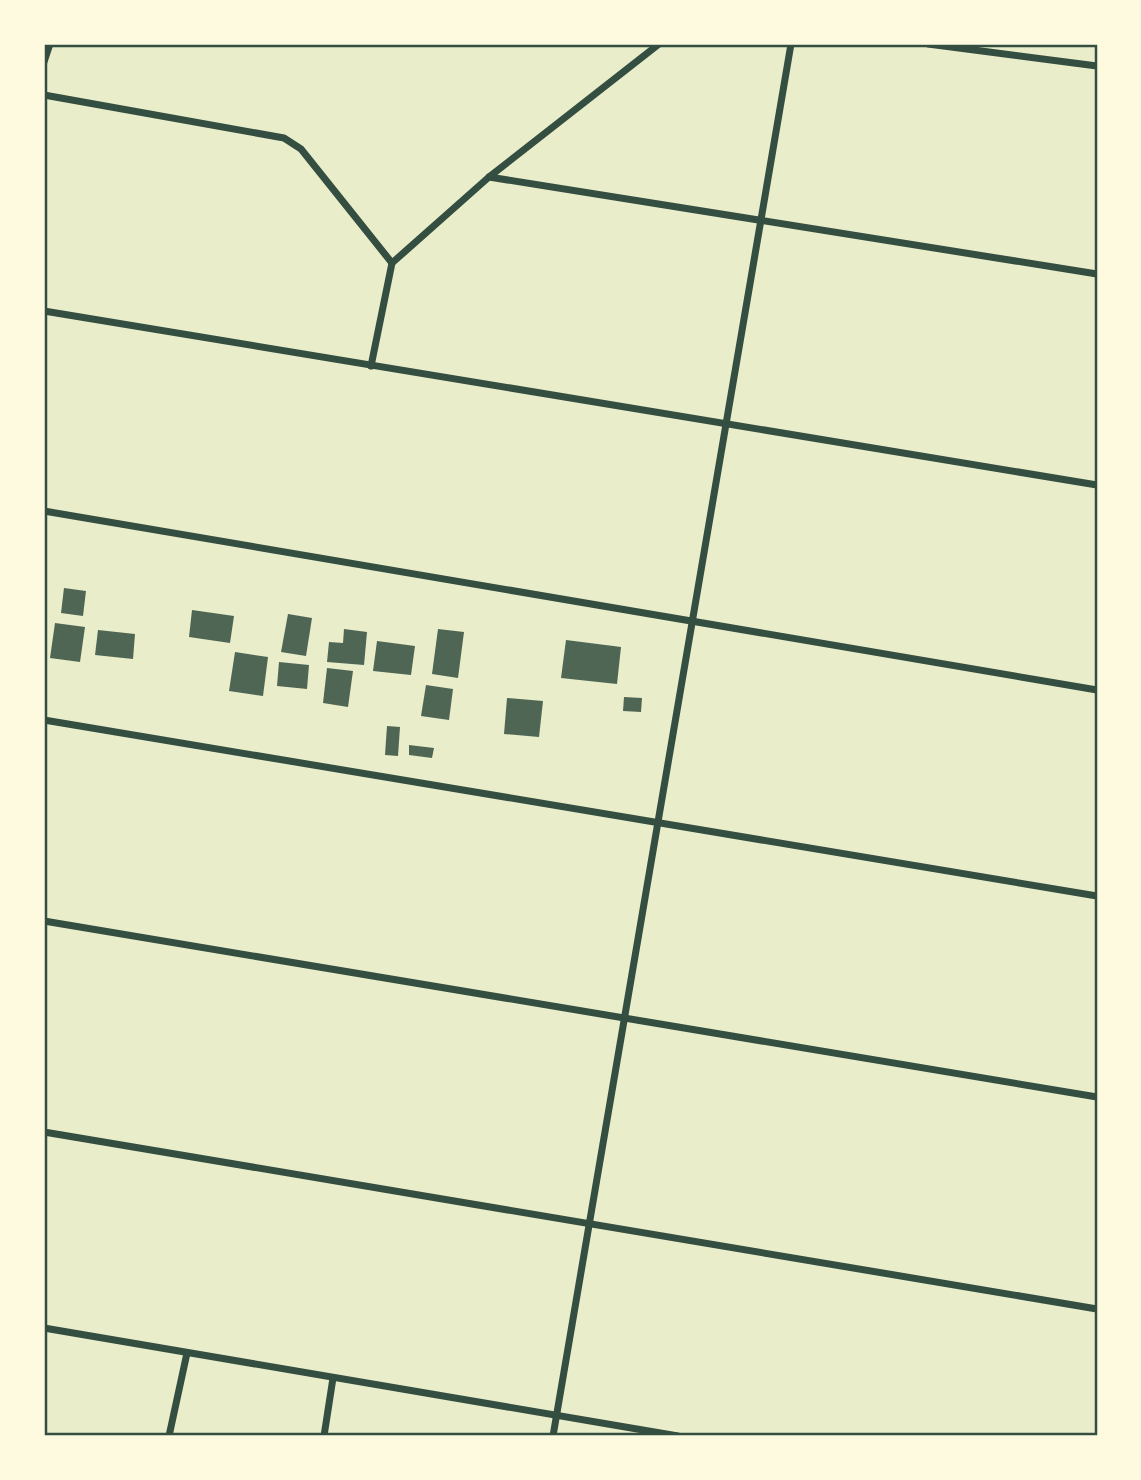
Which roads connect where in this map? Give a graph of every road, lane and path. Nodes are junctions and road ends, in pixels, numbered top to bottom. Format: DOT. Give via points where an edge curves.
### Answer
graph roads {
  1 [pos="50,44"];
  2 [pos="659,44"];
  3 [pos="790,44"];
  4 [pos="928,44"];
  5 [pos="44,62"];
  6 [pos="1097,66"];
  7 [pos="44,95"];
  8 [pos="489,177"];
  9 [pos="760,220"];
  10 [pos="392,263"];
  11 [pos="1097,274"];
  12 [pos="44,312"];
  13 [pos="371,366"];
  14 [pos="726,424"];
  15 [pos="1097,485"];
  16 [pos="44,511"];
  17 [pos="692,621"];
  18 [pos="1097,690"];
  19 [pos="44,720"];
  20 [pos="657,822"];
  21 [pos="1097,896"];
  22 [pos="44,921"];
  23 [pos="624,1019"];
  24 [pos="1097,1097"];
  25 [pos="44,1132"];
  26 [pos="589,1224"];
  27 [pos="1097,1309"];
  28 [pos="44,1328"];
  29 [pos="187,1353"];
  30 [pos="333,1378"];
  31 [pos="556,1415"];
  32 [pos="169,1436"];
  33 [pos="324,1436"];
  34 [pos="553,1436"];
  35 [pos="678,1436"];
  1 -- 5 [label="street"];
  2 -- 8 [label="street"];
  3 -- 9 [label="street"];
  4 -- 6 [label="street"];
  7 -- 10 [label="street" via="284,138 300,149"];
  8 -- 9 [label="street"];
  8 -- 10 [label="street"];
  9 -- 11 [label="street"];
  9 -- 14 [label="street"];
  10 -- 13 [label="street"];
  12 -- 13 [label="street"];
  13 -- 14 [label="street"];
  14 -- 15 [label="street"];
  14 -- 17 [label="street"];
  16 -- 17 [label="street"];
  17 -- 18 [label="street"];
  17 -- 20 [label="street"];
  19 -- 20 [label="street"];
  20 -- 21 [label="street"];
  20 -- 23 [label="street"];
  22 -- 23 [label="street"];
  23 -- 24 [label="street"];
  23 -- 26 [label="street"];
  25 -- 26 [label="street"];
  26 -- 27 [label="street"];
  26 -- 31 [label="street"];
  28 -- 29 [label="street"];
  29 -- 30 [label="street"];
  29 -- 32 [label="street"];
  30 -- 31 [label="street"];
  30 -- 33 [label="street"];
  31 -- 34 [label="street"];
  31 -- 35 [label="street"];
}
